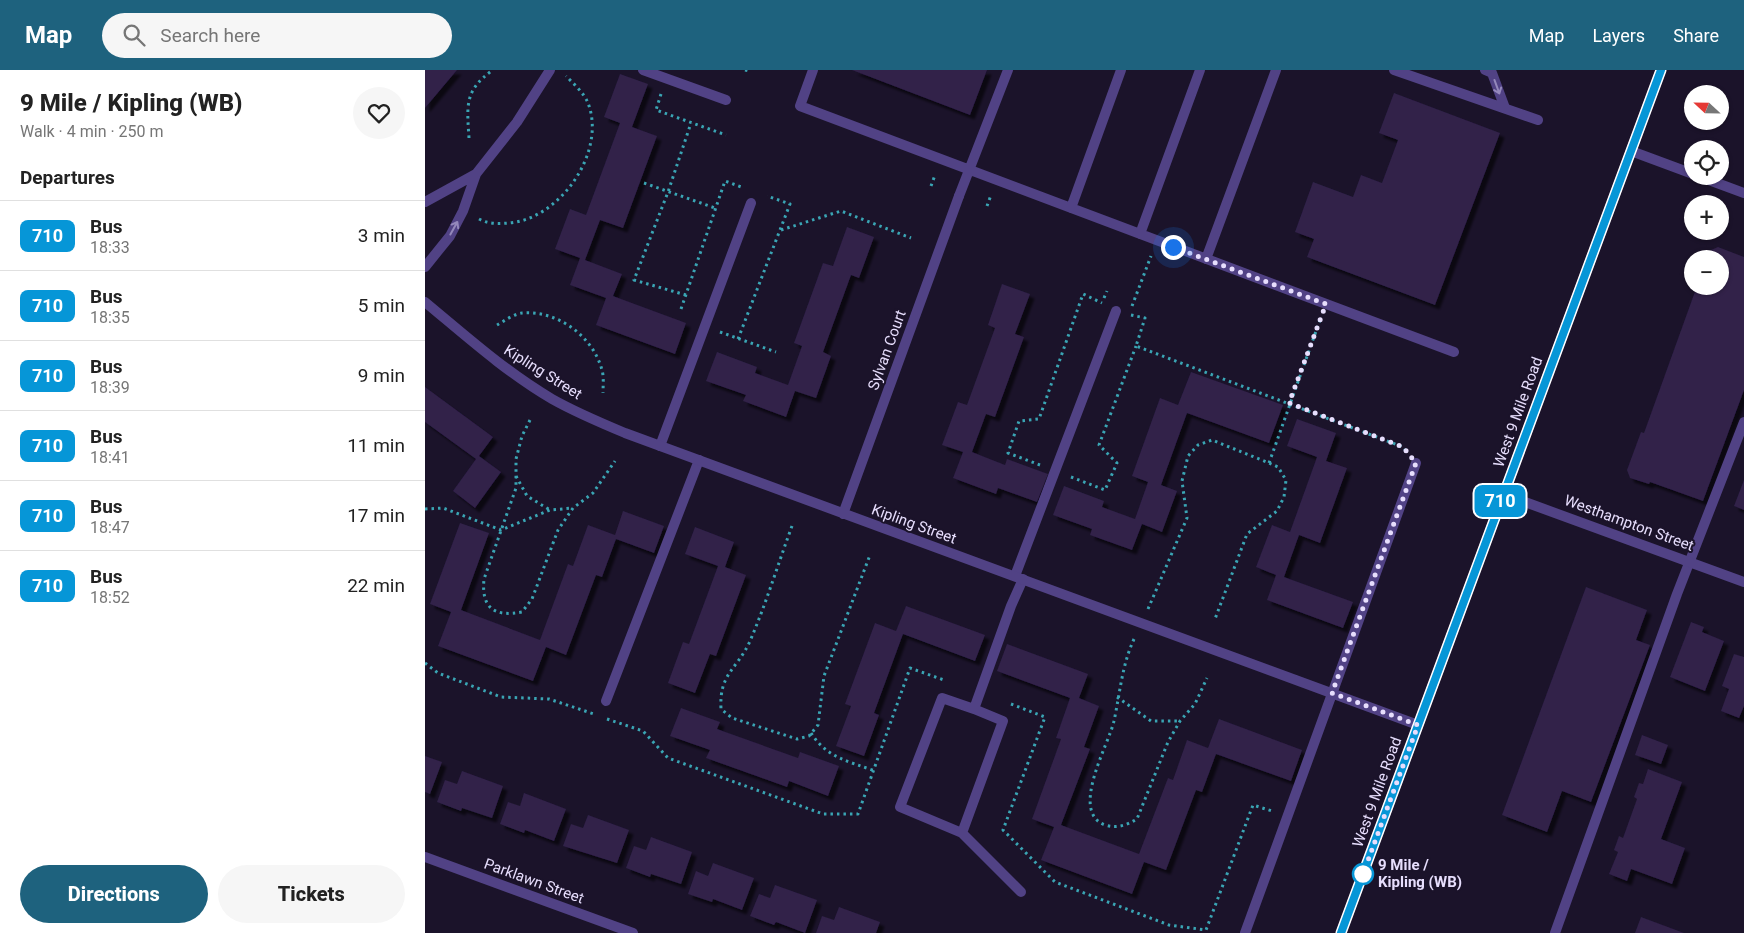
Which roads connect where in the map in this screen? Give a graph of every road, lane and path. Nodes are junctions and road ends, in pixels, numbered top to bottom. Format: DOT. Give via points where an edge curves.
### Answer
graph roads {
  1 [pos="493,70"];
  2 [pos="550,70"];
  3 [pos="643,70"];
  4 [pos="813,70"];
  5 [pos="1008,70"];
  6 [pos="1121,70"];
  7 [pos="1200,70"];
  8 [pos="1276,70"];
  9 [pos="1394,70"];
  10 [pos="1485,70"];
  11 [pos="1661,70"];
  12 [pos="1412,73"];
  13 [pos="565,76"];
  14 [pos="664,86"];
  15 [pos="726,100"];
  16 [pos="1505,108"];
  17 [pos="1539,120"];
  18 [pos="691,122"];
  19 [pos="727,135"];
  20 [pos="469,138"];
  21 [pos="1631,151"];
  22 [pos="970,170"];
  23 [pos="1684,171"];
  24 [pos="476,174"];
  25 [pos="644,183"];
  26 [pos="1722,185"];
  27 [pos="668,192"];
  28 [pos="1744,193"];
  29 [pos="425,202"];
  30 [pos="751,203"];
  31 [pos="715,208"];
  32 [pos="1071,208"];
  33 [pos="473,216"];
  34 [pos="780,230"];
  35 [pos="1141,234"];
  36 [pos="911,238"];
  37 [pos="1157,240"];
  38 [pos="1206,259"];
  39 [pos="425,267"];
  40 [pos="686,295"];
  41 [pos="425,302"];
  42 [pos="1326,304"];
  43 [pos="1116,310"];
  44 [pos="497,325"];
  45 [pos="715,330"];
  46 [pos="776,352"];
  47 [pos="1454,352"];
  48 [pos="603,393"];
  49 [pos="1289,403"];
  50 [pos="530,420"];
  51 [pos="1744,422"];
  52 [pos="660,446"];
  53 [pos="615,460"];
  54 [pos="699,460"];
  55 [pos="1269,463"];
  56 [pos="1416,463"];
  57 [pos="516,475"];
  58 [pos="1503,494"];
  59 [pos="573,508"];
  60 [pos="425,509"];
  61 [pos="551,510"];
  62 [pos="843,514"];
  63 [pos="791,526"];
  64 [pos="501,530"];
  65 [pos="870,555"];
  66 [pos="1690,562"];
  67 [pos="1019,578"];
  68 [pos="1744,582"];
  69 [pos="1215,620"];
  70 [pos="1142,623"];
  71 [pos="425,664"];
  72 [pos="1207,678"];
  73 [pos="945,680"];
  74 [pos="1332,693"];
  75 [pos="1117,697"];
  76 [pos="606,701"];
  77 [pos="1008,703"];
  78 [pos="975,709"];
  79 [pos="596,715"];
  80 [pos="605,718"];
  81 [pos="1179,722"];
  82 [pos="1418,725"];
  83 [pos="811,733"];
  84 [pos="875,771"];
  85 [pos="1287,816"];
  86 [pos="962,833"];
  87 [pos="425,857"];
  88 [pos="1021,892"];
  89 [pos="633,933"];
  90 [pos="1245,933"];
  91 [pos="1341,933"];
  92 [pos="1555,933"];
  1 -- 20 [label="path" via="481,78 467,102"];
  2 -- 24 [label="street" via="517,122"];
  3 -- 15 [label="street"];
  4 -- 22 [label="street" via="800,106"];
  5 -- 22 [label="street, Sylvan Court"];
  6 -- 32 [label="street"];
  7 -- 35 [label="street"];
  8 -- 38 [label="street"];
  9 -- 12 [label="street"];
  10 -- 16 [label="street, one-way" via="1492,73"];
  11 -- 21 [label="main road, West 9 Mile Road"];
  12 -- 16 [label="street"];
  13 -- 33 [label="path" via="588,102 591,122 591,141 570,187 550,208 518,223 485,223"];
  14 -- 18 [label="path" via="656,110"];
  16 -- 17 [label="street"];
  18 -- 19 [label="path"];
  18 -- 27 [label="path"];
  21 -- 23 [label="street"];
  21 -- 58 [label="main road, West 9 Mile Road"];
  22 -- 32 [label="street"];
  22 -- 62 [label="street, Sylvan Court"];
  24 -- 29 [label="street"];
  39 -- 24 [label="street, one-way" via="450,236"];
  25 -- 27 [label="path"];
  26 -- 28 [label="street"];
  27 -- 31 [label="path"];
  27 -- 40 [label="path" via="634,280"];
  30 -- 52 [label="street"];
  32 -- 35 [label="street"];
  34 -- 36 [label="path" via="841,211"];
  35 -- 37 [label="street"];
  37 -- 38 [label="street"];
  37 -- 49 [label="path" via="1129,314 1145,318 1136,346"];
  38 -- 42 [label="street"];
  41 -- 52 [label="street, Kipling Street" via="482,350 553,399 617,430"];
  42 -- 47 [label="street"];
  42 -- 49 [label="path"];
  43 -- 67 [label="street"];
  44 -- 48 [label="path" via="521,313 558,319 578,331 597,356 603,371"];
  45 -- 46 [label="path"];
  49 -- 55 [label="path"];
  49 -- 56 [label="path" via="1403,447"];
  50 -- 57 [label="path" via="522,436"];
  51 -- 66 [label="street"];
  52 -- 54 [label="street, Kipling Street"];
  53 -- 59 [label="path" via="593,493"];
  54 -- 62 [label="street, Kipling Street"];
  54 -- 76 [label="street"];
  55 -- 69 [label="path" via="1278,467 1286,480 1284,497 1277,511 1247,534"];
  55 -- 70 [label="path" via="1212,440 1198,445 1188,456 1182,482 1187,518"];
  56 -- 74 [label="street"];
  57 -- 61 [label="path" via="527,496"];
  57 -- 64 [label="path" via="516,488"];
  58 -- 66 [label="street, Westhampton Street"];
  58 -- 82 [label="main road, West 9 Mile Road"];
  59 -- 61 [label="path"];
  59 -- 64 [label="path" via="557,530 532,599 522,612 506,615 490,608 482,595 484,579"];
  60 -- 64 [label="path" via="443,508"];
  61 -- 64 [label="path"];
  62 -- 67 [label="street, Kipling Street"];
  63 -- 83 [label="path" via="750,641 727,674 720,692 721,709 732,718 797,739"];
  65 -- 83 [label="path" via="824,676 818,725"];
  66 -- 68 [label="street, Westhampton Street"];
  66 -- 92 [label="street"];
  67 -- 70 [label="street, Kipling Street"];
  67 -- 78 [label="street"];
  70 -- 74 [label="street, Kipling Street"];
  70 -- 75 [label="path" via="1129,650"];
  71 -- 79 [label="path" via="437,673 501,697 549,698"];
  72 -- 81 [label="path" via="1195,704"];
  73 -- 84 [label="path" via="910,668"];
  74 -- 82 [label="street, Kipling Street"];
  74 -- 85 [label="street"];
  75 -- 81 [label="path" via="1151,721"];
  75 -- 81 [label="path" via="1114,721 1090,790 1090,808 1100,823 1112,827 1127,825 1137,819"];
  77 -- 85 [label="path" via="1045,717 1003,830 1055,882 1169,925 1206,930 1253,804"];
  78 -- 86 [label="street" via="1003,721"];
  78 -- 86 [label="street" via="942,698 900,807"];
  80 -- 84 [label="path" via="643,731 668,758 823,814 858,814"];
  82 -- 91 [label="main road, West 9 Mile Road"];
  83 -- 84 [label="path" via="821,748"];
  85 -- 90 [label="street"];
  86 -- 88 [label="street"];
  87 -- 89 [label="street, Parklawn Street"];
}
